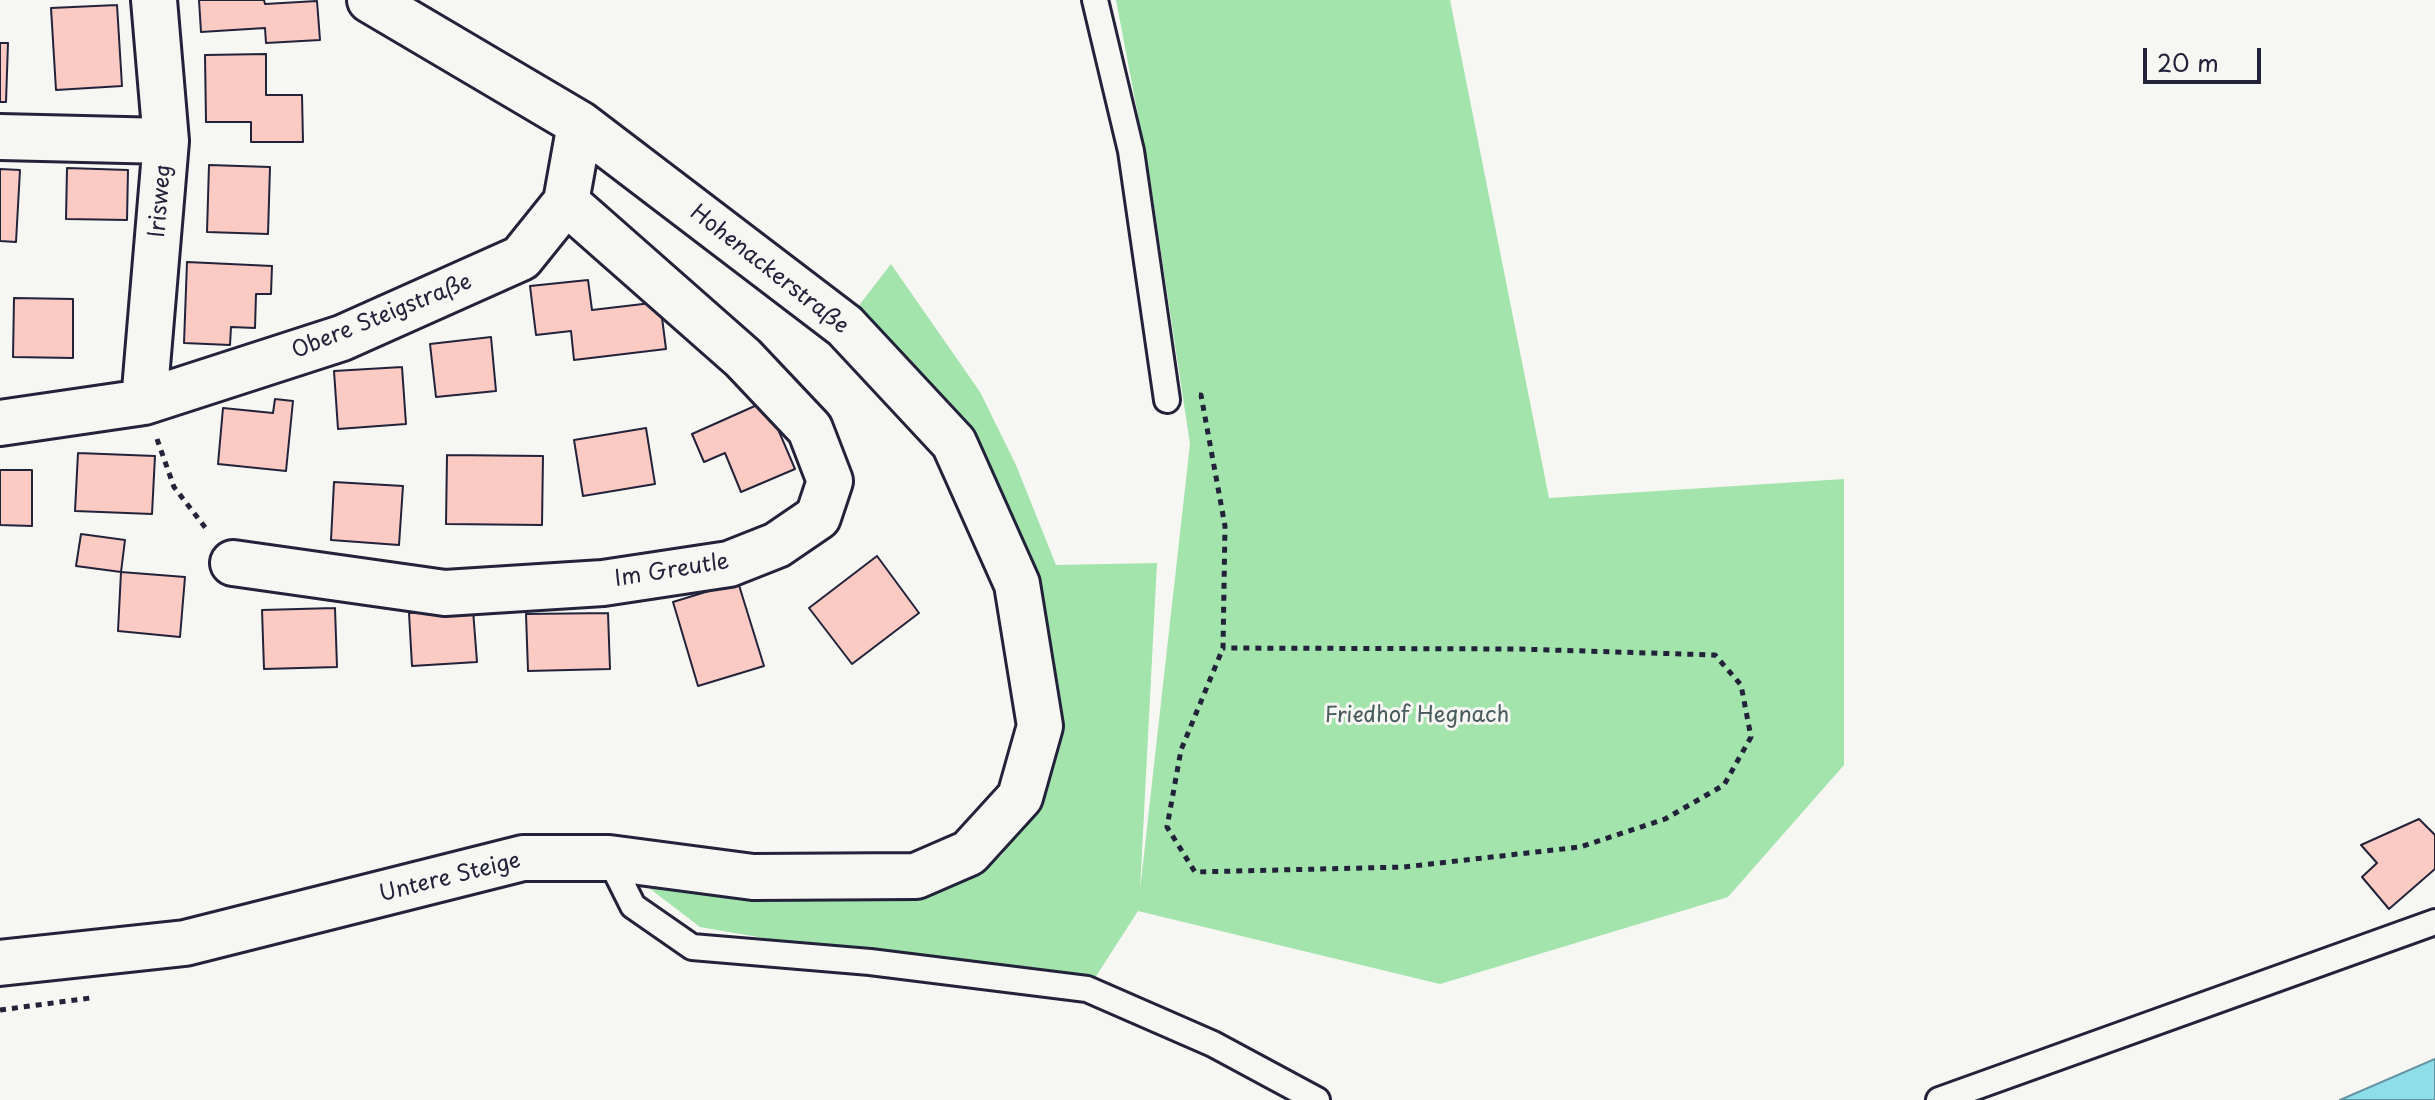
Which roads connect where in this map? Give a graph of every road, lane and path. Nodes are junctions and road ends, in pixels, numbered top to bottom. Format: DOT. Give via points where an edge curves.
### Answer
graph roads {
  1 [pos="154,0"];
  2 [pos="370,0"];
  3 [pos="1095,0"];
  4 [pos="580,124"];
  5 [pos="0,137"];
  6 [pos="166,141"];
  7 [pos="566,202"];
  8 [pos="1167,400"];
  9 [pos="144,402"];
  10 [pos="0,423"];
  11 [pos="233,563"];
  12 [pos="1223,648"];
  13 [pos="1020,797"];
  14 [pos="609,858"];
  15 [pos="2435,922"];
  16 [pos="0,963"];
  17 [pos="1317,1100"];
  18 [pos="1939,1100"];
  1 -- 6 [label="street, Irisweg"];
  2 -- 4 [label="street, Hohenackerstraße"];
  3 -- 8 [label="lane" via="1131,151"];
  4 -- 7 [label="street, Obere Steigstraße"];
  4 -- 13 [label="street, Hohenackerstraße" via="845,326 954,443 1017,584 1040,726"];
  5 -- 6 [label="street"];
  6 -- 9 [label="street, Irisweg"];
  7 -- 9 [label="street, Obere Steigstraße" via="521,258 342,338"];
  7 -- 11 [label="street, Im Greutle" via="743,358 810,429 830,481 818,517 777,545 729,564 603,583 445,593"];
  8 -- 12 [label="path" via="1201,395 1225,526"];
  9 -- 10 [label="street, Obere Steigstraße"];
  9 -- 11 [label="path" via="174,487"];
  12 -- 12 [label="path" via="1715,655 1741,685 1751,737 1724,785 1665,819 1580,847 1404,867 1195,872 1167,827 1181,750"];
  13 -- 14 [label="street, Untere Steige" via="969,853 916,876 753,877"];
  14 -- 16 [label="street, Untere Steige" via="523,858 185,943"];
  14 -- 17 [label="lane" via="633,906 692,947 1087,989 1213,1044"];
  15 -- 18 [label="lane"];
}
